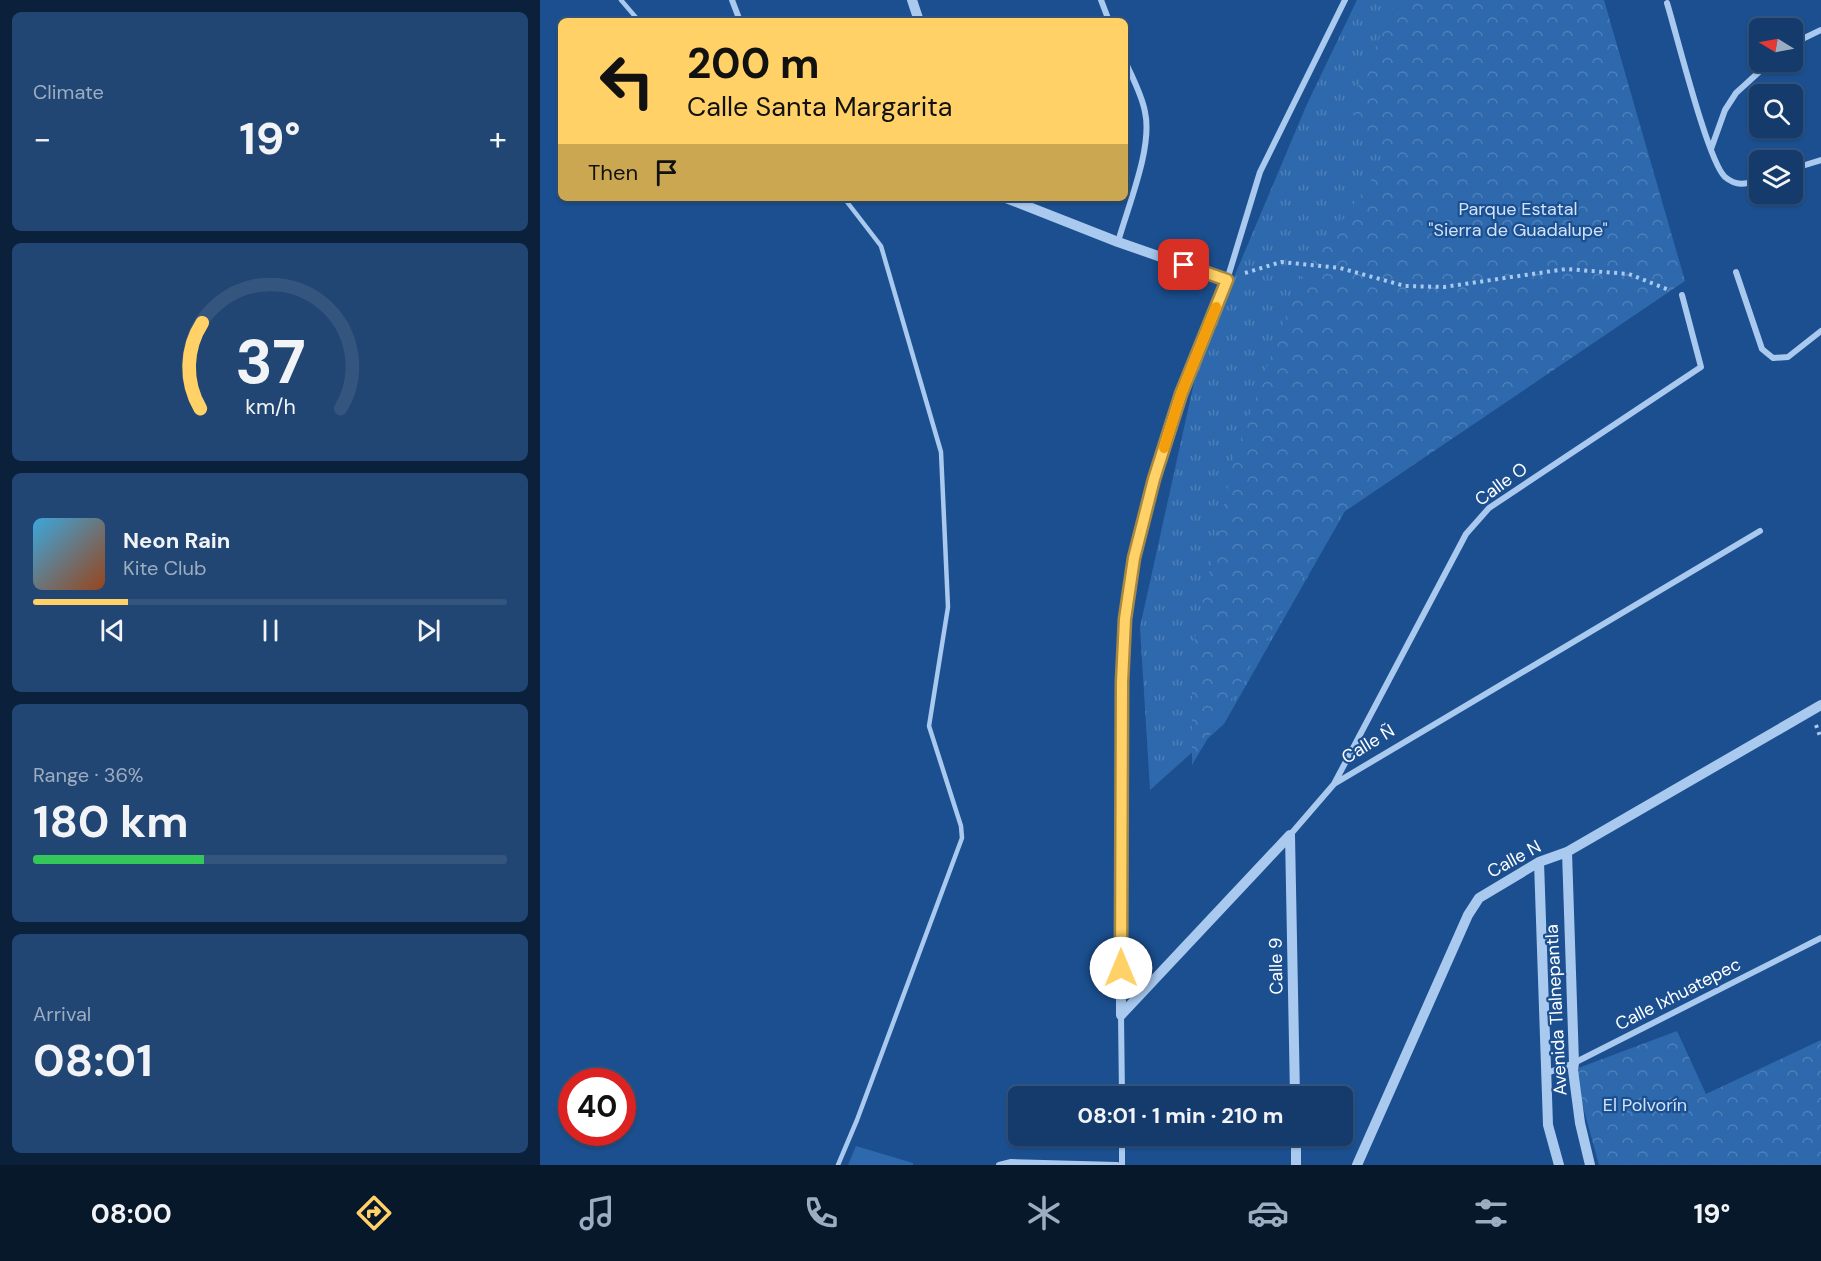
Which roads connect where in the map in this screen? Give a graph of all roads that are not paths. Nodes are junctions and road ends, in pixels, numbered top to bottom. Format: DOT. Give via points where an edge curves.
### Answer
graph roads {
  1 [pos="621,0"];
  2 [pos="732,0"];
  3 [pos="912,0"];
  4 [pos="1101,0"];
  5 [pos="1345,0"];
  6 [pos="1667,3"];
  7 [pos="636,18"];
  8 [pos="739,18"];
  9 [pos="918,18"];
  10 [pos="1108,18"];
  11 [pos="1821,30"];
  12 [pos="1803,39"];
  13 [pos="1128,68"];
  14 [pos="1759,72"];
  15 [pos="1711,149"];
  16 [pos="1821,160"];
  17 [pos="1803,166"];
  18 [pos="1749,183"];
  19 [pos="846,201"];
  20 [pos="1014,201"];
  21 [pos="1118,242"];
  22 [pos="1736,272"];
  23 [pos="1227,280"];
  24 [pos="1683,295"];
  25 [pos="1821,331"];
  26 [pos="1760,531"];
  27 [pos="1821,705"];
  28 [pos="1334,784"];
  29 [pos="1290,835"];
  30 [pos="1566,852"];
  31 [pos="1539,862"];
  32 [pos="1821,938"];
  33 [pos="1121,1015"];
  34 [pos="1574,1063"];
  35 [pos="1547,1073"];
  36 [pos="1122,1086"];
  37 [pos="1295,1086"];
  38 [pos="1122,1146"];
  39 [pos="1296,1146"];
  40 [pos="838,1165"];
  41 [pos="999,1165"];
  42 [pos="1117,1165"];
  43 [pos="1122,1165"];
  44 [pos="1296,1165"];
  45 [pos="1357,1165"];
  46 [pos="1559,1165"];
  47 [pos="1590,1165"];
  1 -- 7 [label="lane"];
  2 -- 8 [label="street"];
  3 -- 9 [label="street"];
  4 -- 10 [label="street"];
  5 -- 23 [label="street" via="1260,172"];
  6 -- 15 [label="street"];
  11 -- 12 [label="street"];
  13 -- 21 [label="street" via="1145,111 1147,129"];
  14 -- 15 [label="street" via="1736,93 1725,110"];
  15 -- 18 [label="street" via="1723,175 1734,183"];
  16 -- 17 [label="street"];
  19 -- 40 [label="lane" via="881,246 941,452 948,607 929,726 962,838"];
  20 -- 21 [label="street"];
  21 -- 23 [label="street"];
  22 -- 25 [label="street" via="1762,349 1773,358 1788,357"];
  23 -- 33 [label="street" via="1181,394 1154,479 1134,558 1125,619"];
  24 -- 28 [label="street, Calle O" via="1701,367 1489,508 1466,534"];
  26 -- 28 [label="street, Calle Ñ"];
  27 -- 30 [label="street, Calle N"];
  28 -- 29 [label="street, Calle Ñ"];
  29 -- 33 [label="street, Calle Ñ"];
  29 -- 37 [label="street, Calle 9"];
  30 -- 31 [label="street, Calle N"];
  30 -- 34 [label="street, Avenida Tlalnepantla"];
  31 -- 35 [label="street, Avenida Tlalnepantla"];
  31 -- 45 [label="street, Calle N" via="1479,898 1472,907"];
  32 -- 34 [label="street, Calle Ixhuatepec"];
  33 -- 36 [label="street"];
  34 -- 35 [label="street, Calle Ixhuatepec"];
  34 -- 47 [label="street, Avenida Tlalnepantla" via="1580,1123"];
  35 -- 46 [label="street, Avenida Tlalnepantla" via="1548,1125"];
  38 -- 43 [label="street"];
  39 -- 44 [label="street"];
  41 -- 42 [label="street"];
}
